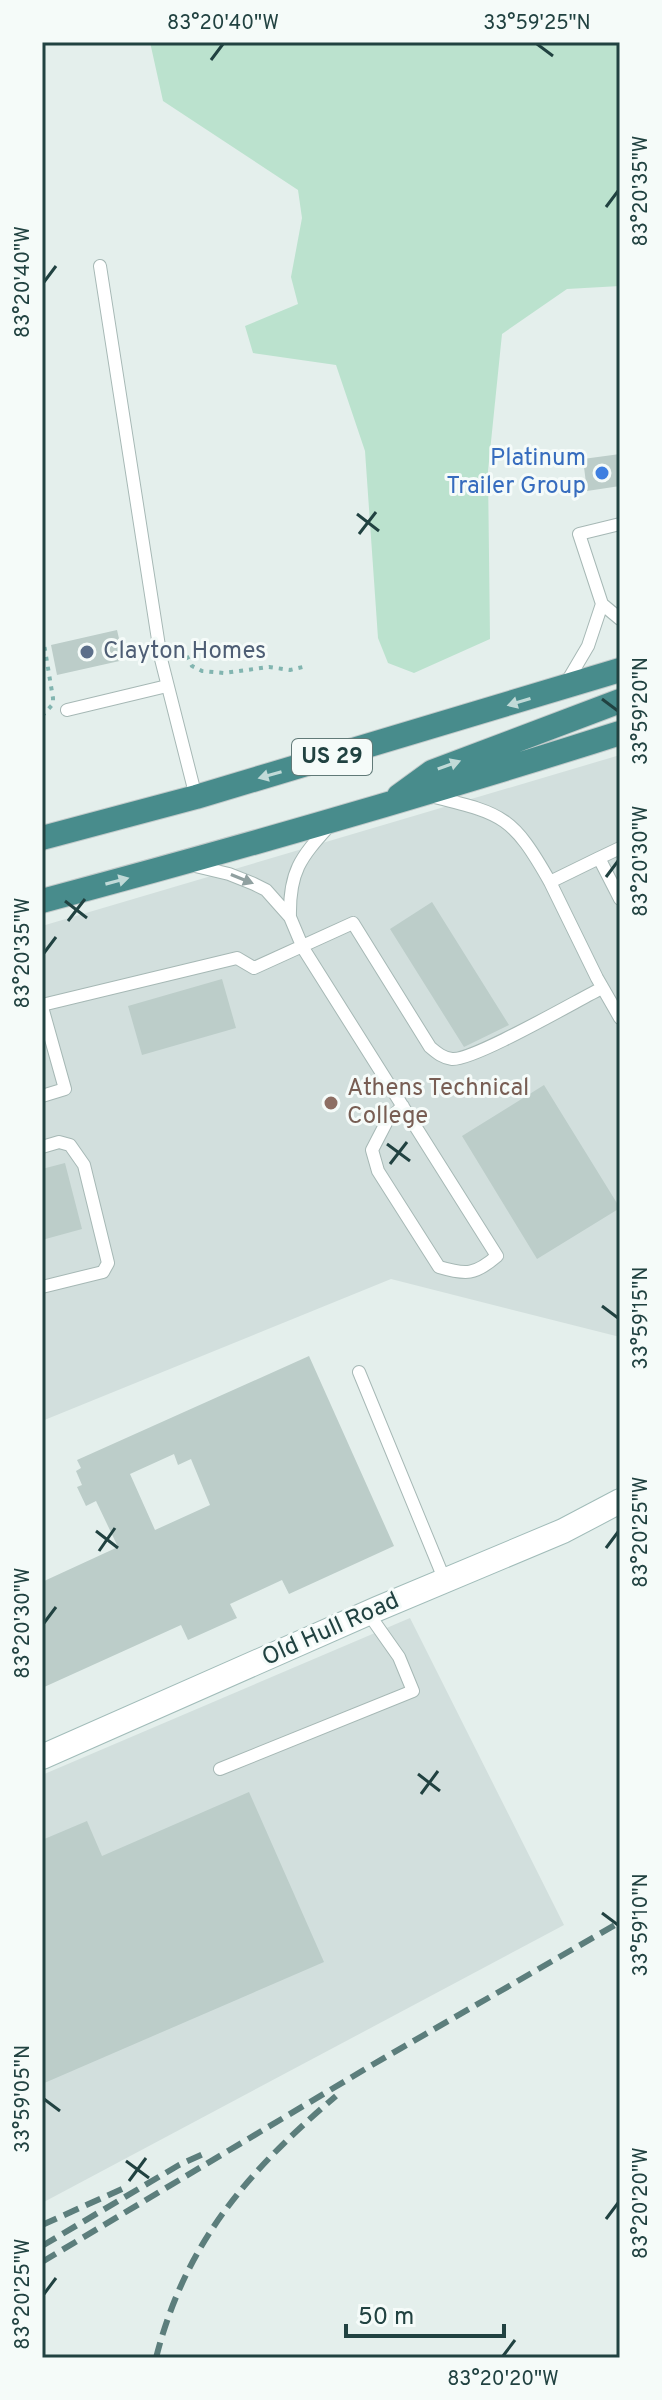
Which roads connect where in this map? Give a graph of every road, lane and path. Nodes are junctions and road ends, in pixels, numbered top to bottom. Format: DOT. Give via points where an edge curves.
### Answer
graph roads {
  1 [pos="100,266"];
  2 [pos="620,524"];
  3 [pos="602,604"];
  4 [pos="620,619"];
  5 [pos="44,644"];
  6 [pos="182,647"];
  7 [pos="303,667"];
  8 [pos="620,670"];
  9 [pos="167,686"];
  10 [pos="562,689"];
  11 [pos="620,701"];
  12 [pos="67,710"];
  13 [pos="42,716"];
  14 [pos="620,733"];
  15 [pos="425,794"];
  16 [pos="196,797"];
  17 [pos="384,806"];
  18 [pos="334,821"];
  19 [pos="42,838"];
  20 [pos="620,848"];
  21 [pos="599,858"];
  22 [pos="183,863"];
  23 [pos="550,882"];
  24 [pos="620,899"];
  25 [pos="42,901"];
  26 [pos="290,917"];
  27 [pos="303,948"];
  28 [pos="602,988"];
  29 [pos="42,1006"];
  30 [pos="620,1018"];
  31 [pos="42,1096"];
  32 [pos="403,1106"];
  33 [pos="42,1147"];
  34 [pos="42,1287"];
  35 [pos="359,1372"];
  36 [pos="620,1501"];
  37 [pos="445,1581"];
  38 [pos="368,1613"];
  39 [pos="42,1757"];
  40 [pos="220,1769"];
  1 -- 9 [label="lane"];
  2 -- 3 [label="lane" via="579,534"];
  3 -- 4 [label="lane"];
  3 -- 10 [label="lane" via="588,646"];
  5 -- 13 [label="path" via="53,704"];
  6 -- 7 [label="path" via="192,666 202,671"];
  8 -- 10 [label="highway, US 29"];
  9 -- 12 [label="lane"];
  9 -- 16 [label="lane"];
  10 -- 16 [label="highway, US 29, one-way"];
  17 -- 11 [label="highway, one-way" via="432,772"];
  14 -- 15 [label="highway, US 29"];
  15 -- 17 [label="highway, US 29"];
  15 -- 23 [label="lane" via="495,814 528,843"];
  16 -- 19 [label="highway, US 29"];
  17 -- 18 [label="highway, US 29"];
  18 -- 22 [label="highway, US 29"];
  18 -- 26 [label="lane" via="296,868"];
  20 -- 21 [label="lane"];
  21 -- 23 [label="lane"];
  21 -- 24 [label="lane"];
  25 -- 22 [label="highway, US 29, one-way"];
  22 -- 26 [label="lane, one-way" via="266,890"];
  23 -- 28 [label="lane"];
  26 -- 27 [label="lane"];
  27 -- 28 [label="lane" via="353,923 430,1047 453,1059 486,1048"];
  27 -- 29 [label="lane" via="254,968 237,958"];
  27 -- 32 [label="lane"];
  28 -- 30 [label="lane"];
  29 -- 31 [label="lane" via="65,1089"];
  32 -- 32 [label="lane" via="497,1256 483,1269 462,1274 439,1267 378,1171 372,1150 387,1121"];
  33 -- 34 [label="lane" via="70,1145 84,1165 108,1263 103,1272"];
  35 -- 37 [label="lane"];
  36 -- 37 [label="main road, Old Hull Road"];
  37 -- 38 [label="main road, Old Hull Road"];
  38 -- 39 [label="main road, Old Hull Road"];
  38 -- 40 [label="lane" via="399,1657 413,1691"];
}
